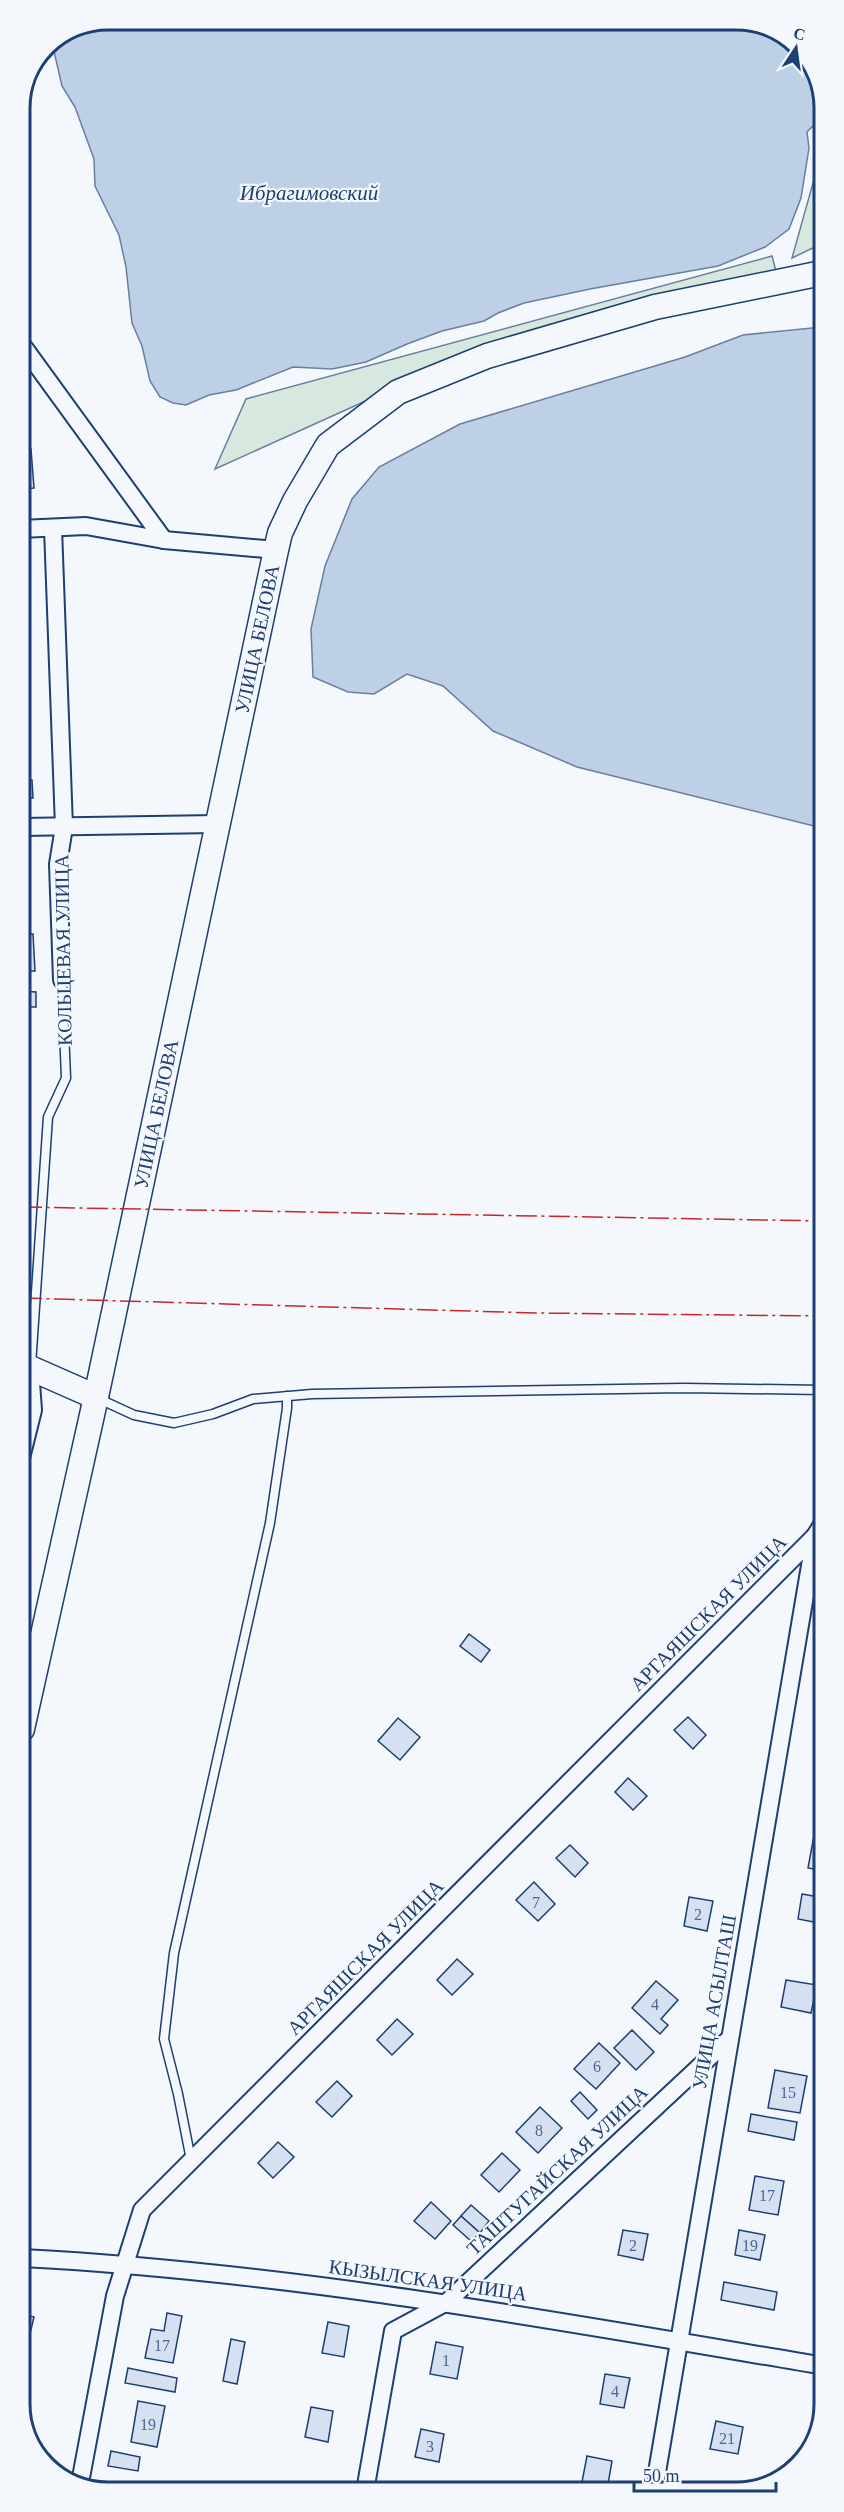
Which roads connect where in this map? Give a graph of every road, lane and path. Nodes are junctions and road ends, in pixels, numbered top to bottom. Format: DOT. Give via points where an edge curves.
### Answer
graph roads {
  1 [pos="814,275"];
  2 [pos="30,356"];
  3 [pos="53,528"];
  4 [pos="30,529"];
  5 [pos="164,540"];
  6 [pos="276,550"];
  7 [pos="217,824"];
  8 [pos="64,827"];
  9 [pos="30,828"];
  10 [pos="62,980"];
  11 [pos="30,1321"];
  12 [pos="30,1368"];
  13 [pos="814,1390"];
  14 [pos="30,1391"];
  15 [pos="287,1396"];
  16 [pos="96,1397"];
  17 [pos="30,1422"];
  18 [pos="814,1534"];
  19 [pos="814,1557"];
  20 [pos="30,1694"];
  21 [pos="728,2040"];
  22 [pos="191,2160"];
  23 [pos="30,2258"];
  24 [pos="125,2263"];
  25 [pos="447,2302"];
  26 [pos="680,2341"];
  27 [pos="814,2364"];
  28 [pos="81,2477"];
  29 [pos="367,2482"];
  30 [pos="655,2482"];
  1 -- 6 [label="main road, УЛИЦА БЕЛОВА" via="655,307 487,356 398,392 328,445 280,533"];
  2 -- 5 [label="street"];
  3 -- 4 [label="street"];
  3 -- 5 [label="street" via="86,526"];
  3 -- 8 [label="street, КОЛЬЦЕВАЯ УЛИЦА"];
  5 -- 6 [label="street"];
  6 -- 7 [label="main road, УЛИЦА БЕЛОВА"];
  7 -- 8 [label="street"];
  7 -- 16 [label="main road, УЛИЦА БЕЛОВА"];
  8 -- 9 [label="street"];
  8 -- 10 [label="street, КОЛЬЦЕВАЯ УЛИЦА" via="58,864"];
  10 -- 11 [label="lane, КОЛЬЦЕВАЯ УЛИЦА" via="66,1078 48,1117"];
  12 -- 16 [label="main road"];
  13 -- 15 [label="lane" via="684,1388"];
  14 -- 17 [label="street"];
  15 -- 16 [label="lane" via="253,1399 174,1423 134,1414"];
  15 -- 22 [label="lane" via="270,1523 174,1953 164,2039"];
  16 -- 20 [label="main road, УЛИЦА БЕЛОВА"];
  18 -- 22 [label="street, АРГАЯШСКАЯ УЛИЦА"];
  19 -- 21 [label="street, УЛИЦА АСЫЛТАШ"];
  21 -- 25 [label="street, ТАШТУГАЙСКАЯ УЛИЦА"];
  21 -- 26 [label="street, УЛИЦА АСЫЛТАШ"];
  22 -- 24 [label="street, АРГАЯШСКАЯ УЛИЦА" via="142,2210"];
  23 -- 24 [label="street, КЫЗЫЛСКАЯ УЛИЦА"];
  24 -- 25 [label="street, КЫЗЫЛСКАЯ УЛИЦА"];
  24 -- 28 [label="street, АРГАЯШСКАЯ УЛИЦА" via="115,2296"];
  25 -- 26 [label="street, КЫЗЫЛСКАЯ УЛИЦА"];
  25 -- 29 [label="street, ТАШТУГАЙСКАЯ УЛИЦА" via="393,2331"];
  26 -- 27 [label="street, КЫЗЫЛСКАЯ УЛИЦА"];
  26 -- 30 [label="street, УЛИЦА АСЫЛТАШ"];
}
